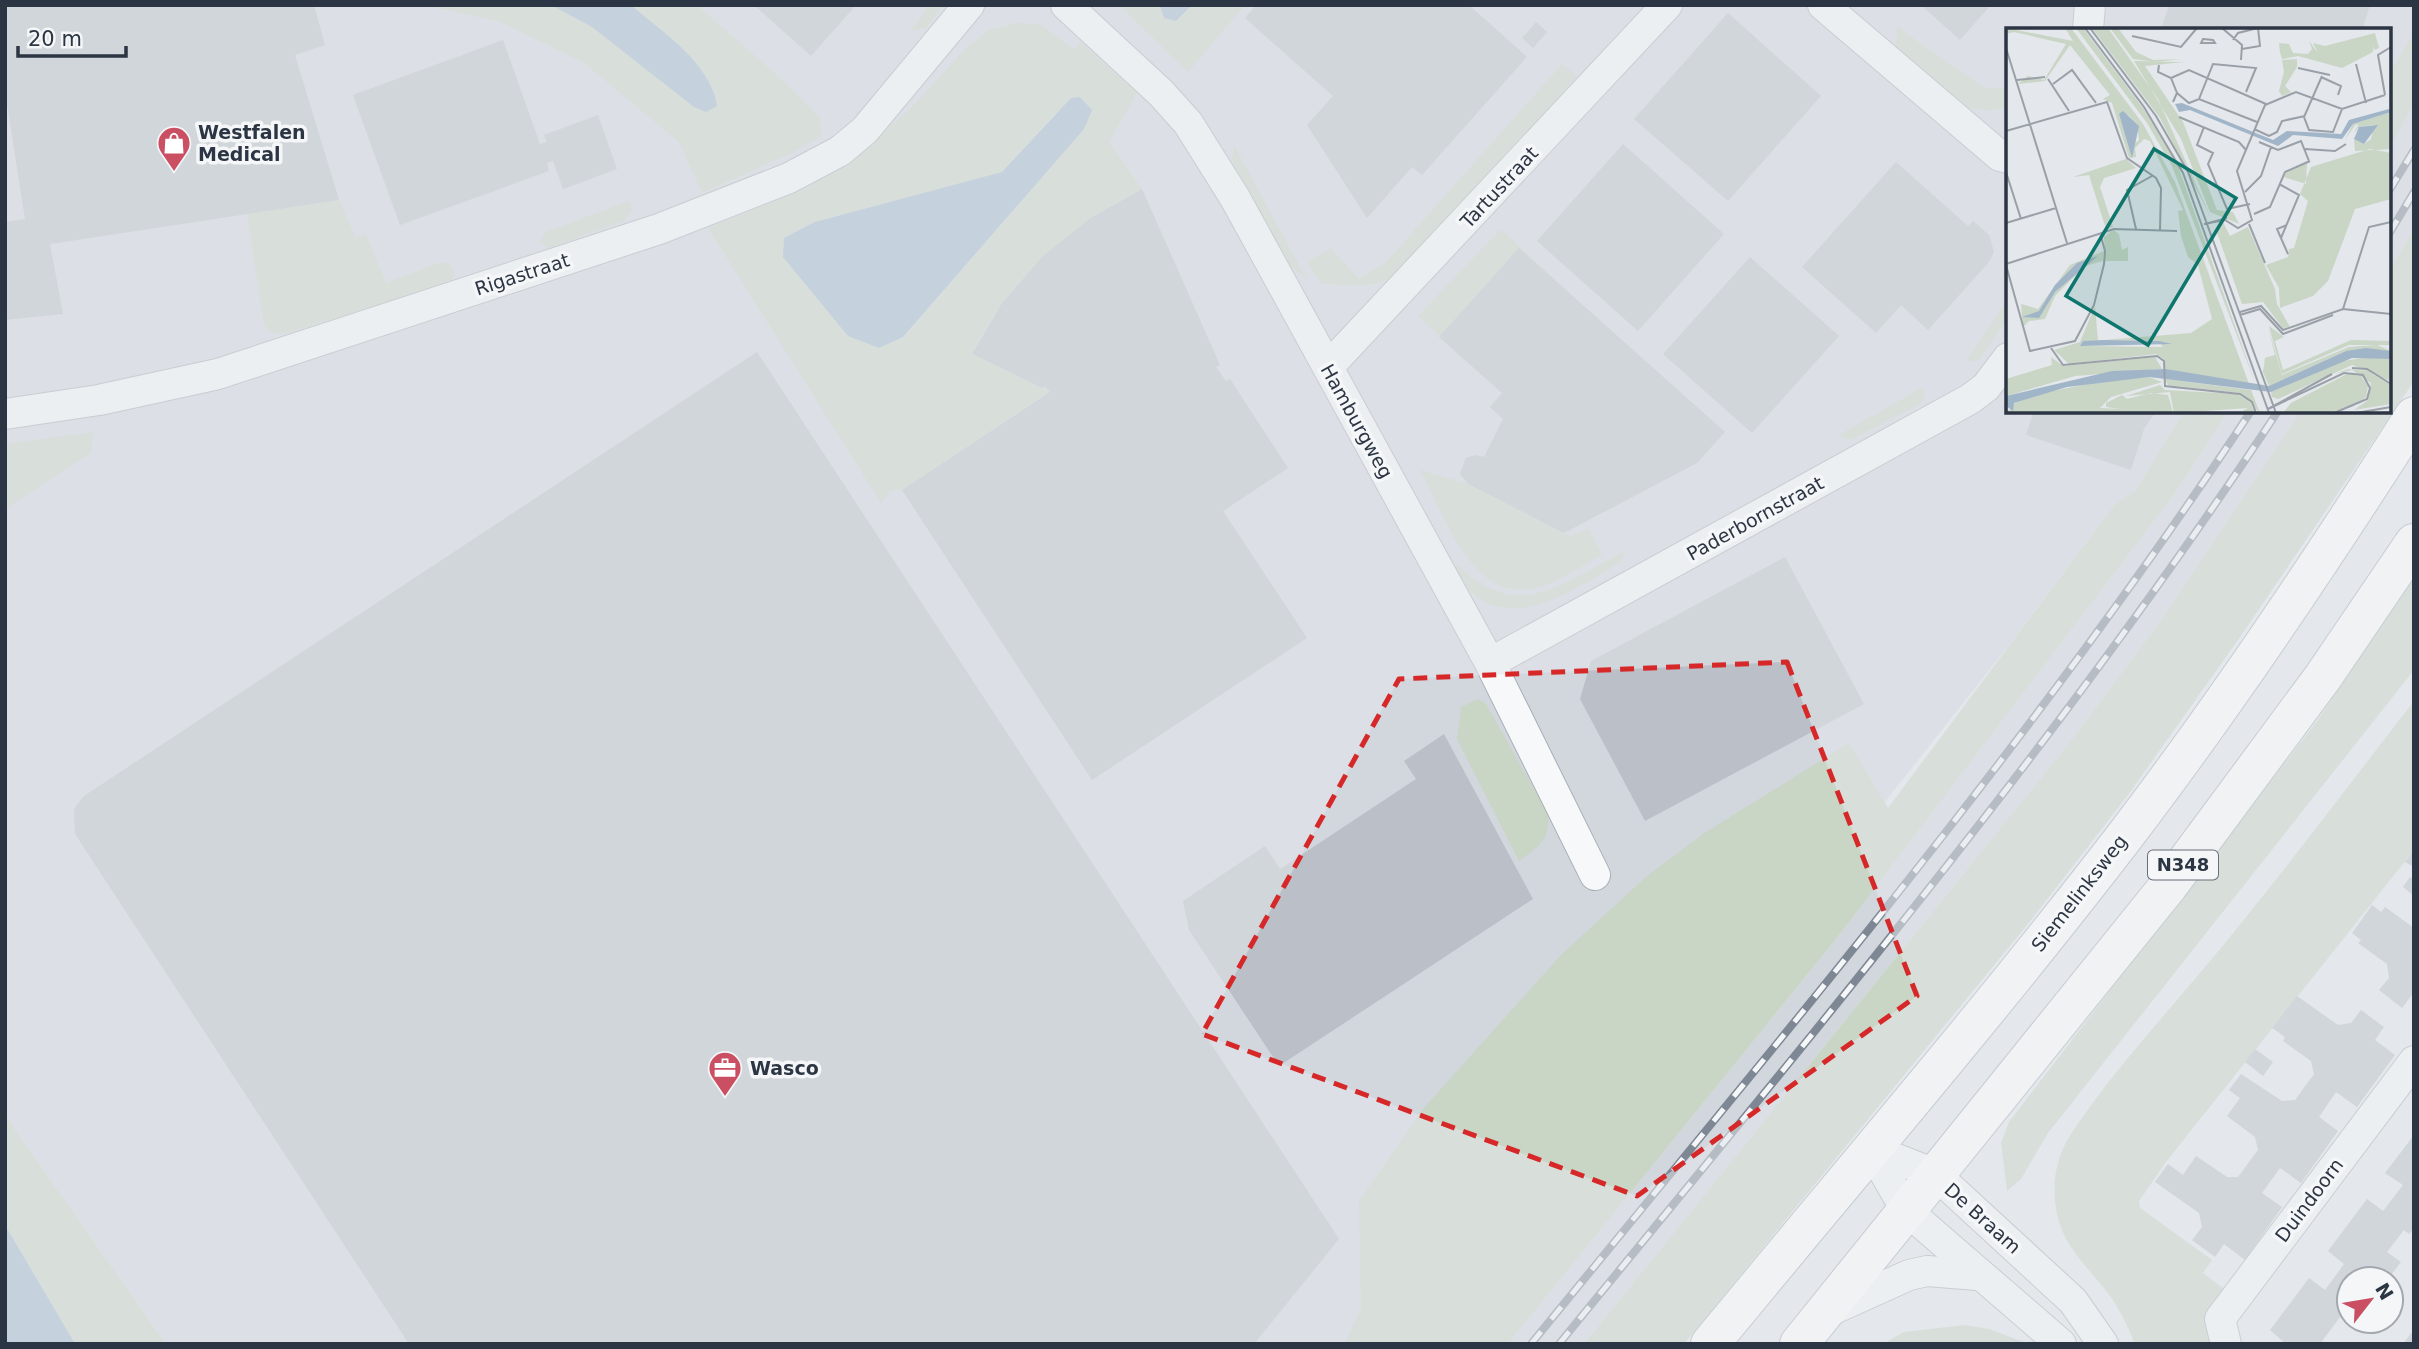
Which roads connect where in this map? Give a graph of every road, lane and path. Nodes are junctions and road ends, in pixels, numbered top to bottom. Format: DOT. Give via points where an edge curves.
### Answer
graph roads {
  1 [pos="969,5"];
  2 [pos="1066,5"];
  3 [pos="1667,5"];
  4 [pos="1823,5"];
  5 [pos="2090,5"];
  6 [pos="2088,28"];
  7 [pos="2006,158"];
  8 [pos="2006,361"];
  9 [pos="1328,367"];
  10 [pos="5,414"];
  11 [pos="2414,416"];
  12 [pos="2414,543"];
  13 [pos="1490,663"];
  14 [pos="1595,875"];
  15 [pos="2414,1061"];
  16 [pos="1871,1149"];
  17 [pos="1935,1174"];
  18 [pos="1906,1210"];
  19 [pos="1978,1275"];
  20 [pos="1824,1314"];
  21 [pos="1710,1344"];
  22 [pos="1799,1344"];
  23 [pos="2061,1344"];
  24 [pos="2103,1344"];
  25 [pos="2226,1344"];
  1 -- 10 [label="street, Rigastraat" via="865,130 840,151 789,178 659,229 218,374 99,400"];
  2 -- 9 [label="street, Hamburgweg" via="1188,124 1235,198"];
  3 -- 9 [label="street, Tartustraat"];
  4 -- 7 [label="street"];
  5 -- 6 [label="street"];
  8 -- 13 [label="street, Paderbornstraat" via="1970,399"];
  9 -- 13 [label="street, Hamburgweg"];
  11 -- 16 [label="main road, Siemelinksweg / N348" via="2344,526 2126,834"];
  12 -- 17 [label="main road, N348" via="2323,677 2168,885"];
  13 -- 14 [label="street, Hamburgweg"];
  15 -- 25 [label="street, Duindoorn" via="2220,1319"];
  16 -- 17 [label="street, De Braam"];
  16 -- 18 [label="street"];
  16 -- 21 [label="main road, Siemelinksweg / N348"];
  17 -- 18 [label="main road, N348"];
  17 -- 24 [label="street, De Braam" via="2073,1301"];
  18 -- 19 [label="street"];
  18 -- 20 [label="main road, N348"];
  19 -- 20 [label="street" via="1927,1271 1909,1275"];
  19 -- 23 [label="street"];
  20 -- 22 [label="main road, N348"];
}
